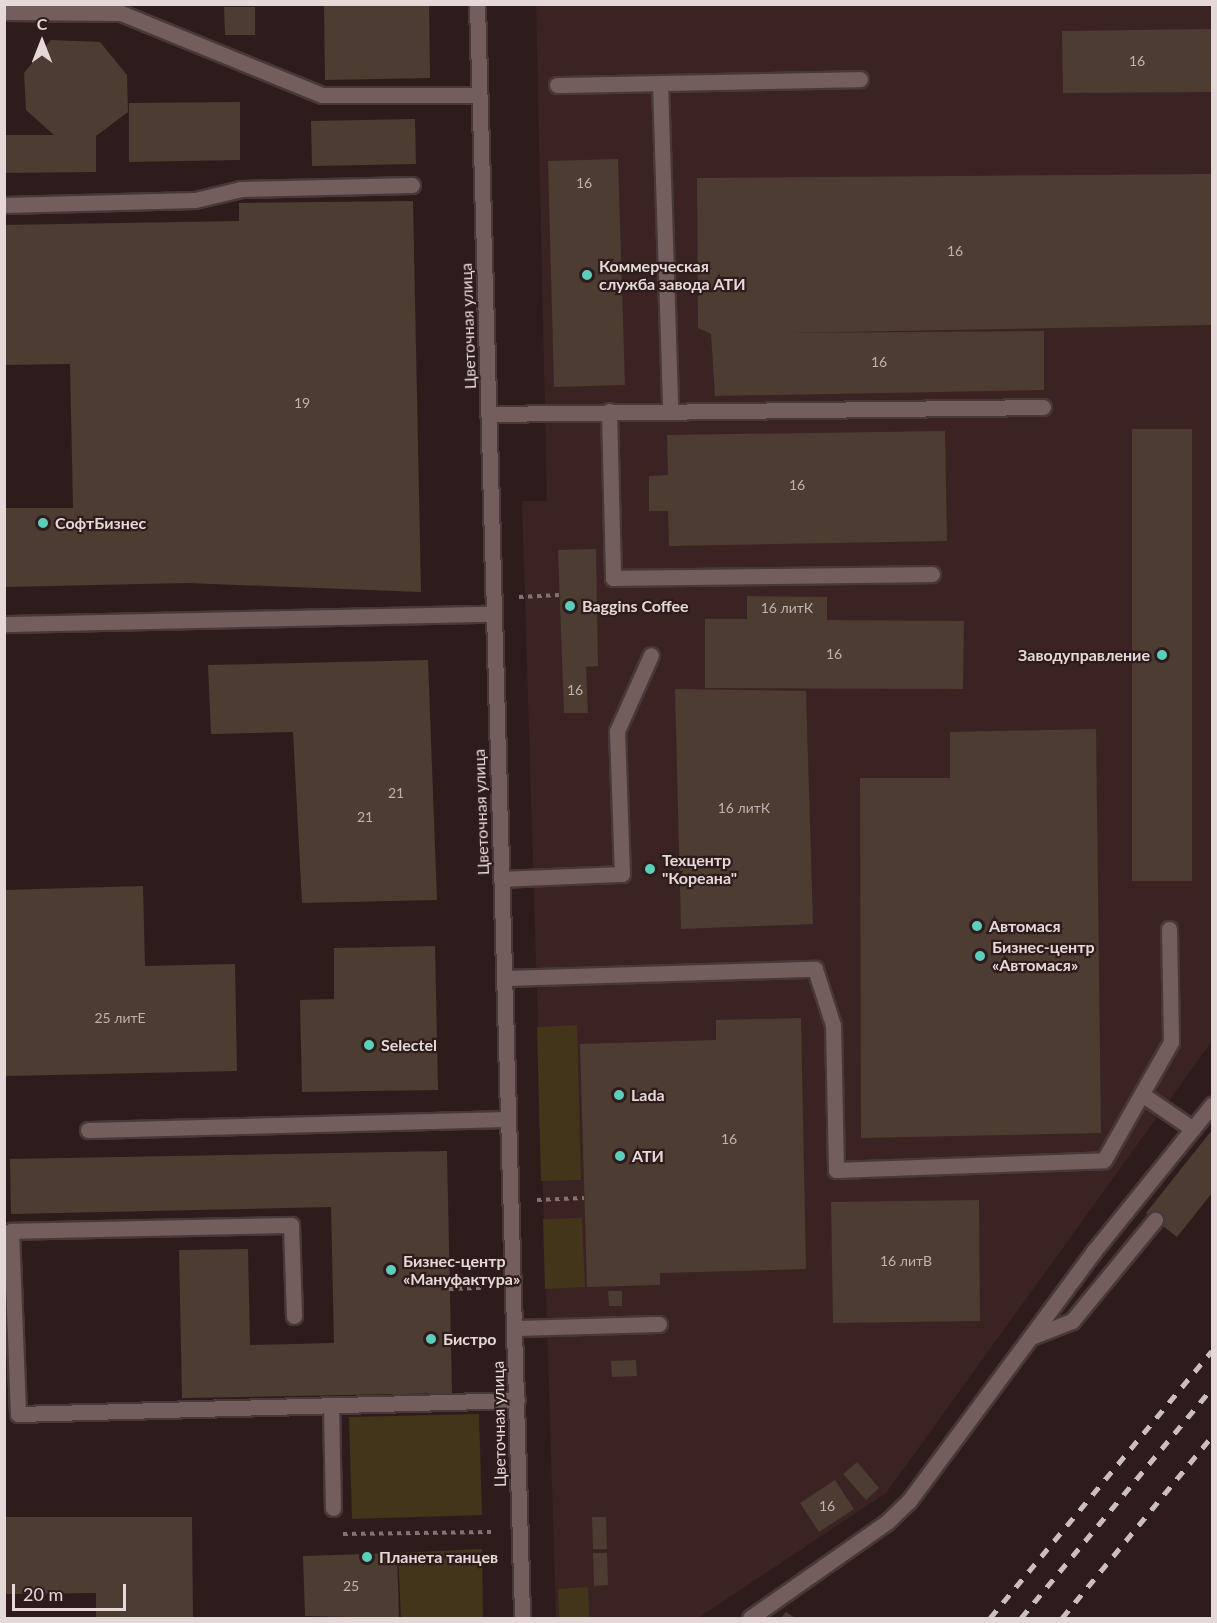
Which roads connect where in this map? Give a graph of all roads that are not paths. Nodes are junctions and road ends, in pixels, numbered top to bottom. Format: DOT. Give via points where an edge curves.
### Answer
graph roads {
  1 [pos="477,4"];
  2 [pos="4,12"];
  3 [pos="860,79"];
  4 [pos="660,83"];
  5 [pos="557,85"];
  6 [pos="478,95"];
  7 [pos="412,185"];
  8 [pos="4,206"];
  9 [pos="1043,407"];
  10 [pos="670,410"];
  11 [pos="609,411"];
  12 [pos="488,414"];
  13 [pos="932,574"];
  14 [pos="493,614"];
  15 [pos="4,624"];
  16 [pos="651,655"];
  17 [pos="501,879"];
  18 [pos="1169,929"];
  19 [pos="504,978"];
  20 [pos="1143,1095"];
  21 [pos="1212,1105"];
  22 [pos="508,1119"];
  23 [pos="1193,1129"];
  24 [pos="88,1130"];
  25 [pos="1155,1220"];
  26 [pos="294,1316"];
  27 [pos="659,1324"];
  28 [pos="515,1328"];
  29 [pos="1031,1337"];
  30 [pos="517,1400"];
  31 [pos="331,1406"];
  32 [pos="333,1508"];
  33 [pos="522,1618"];
  34 [pos="750,1618"];
  1 -- 6 [label="street, Цветочная улица"];
  2 -- 6 [label="street" via="121,13 322,95"];
  3 -- 4 [label="street"];
  4 -- 5 [label="street"];
  4 -- 10 [label="street"];
  6 -- 12 [label="street, Цветочная улица"];
  7 -- 8 [label="street" via="241,189 195,200"];
  9 -- 10 [label="street"];
  10 -- 11 [label="street"];
  11 -- 12 [label="street"];
  11 -- 13 [label="street" via="613,578"];
  12 -- 14 [label="street, Цветочная улица"];
  14 -- 15 [label="street"];
  14 -- 17 [label="street, Цветочная улица"];
  16 -- 17 [label="street" via="617,730 622,874"];
  17 -- 19 [label="street, Цветочная улица"];
  18 -- 20 [label="street" via="1171,1042"];
  19 -- 20 [label="street" via="815,969 833,1025 836,1170 1104,1160"];
  19 -- 22 [label="street, Цветочная улица"];
  20 -- 23 [label="street"];
  21 -- 23 [label="street"];
  22 -- 24 [label="street"];
  22 -- 28 [label="street, Цветочная улица"];
  23 -- 29 [label="street"];
  25 -- 29 [label="street" via="1072,1321"];
  26 -- 31 [label="street" via="291,1226 11,1231 18,1414"];
  27 -- 28 [label="street"];
  28 -- 30 [label="street, Цветочная улица"];
  29 -- 34 [label="street" via="909,1501 886,1522"];
  30 -- 31 [label="street"];
  30 -- 33 [label="street, Цветочная улица"];
  31 -- 32 [label="street"];
}
